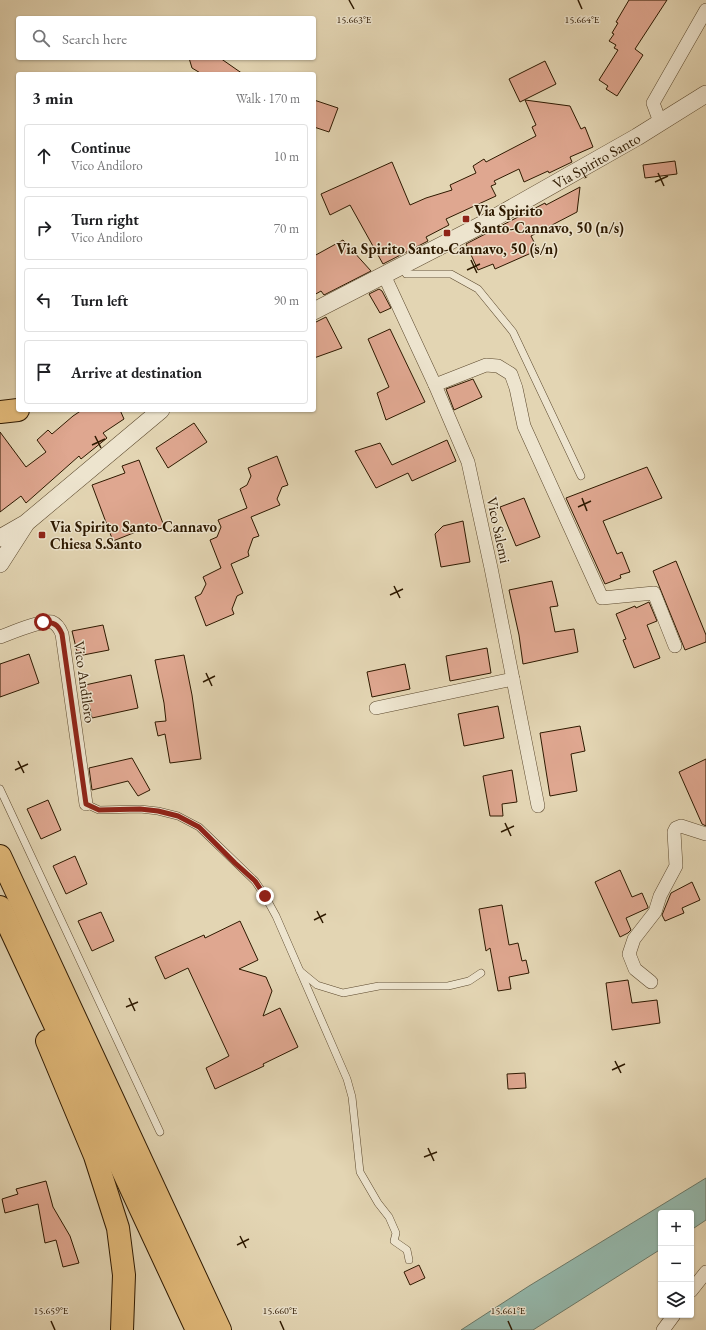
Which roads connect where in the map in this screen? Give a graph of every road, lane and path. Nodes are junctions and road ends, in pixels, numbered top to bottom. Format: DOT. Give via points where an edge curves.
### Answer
graph roads {
  1 [pos="706,10"];
  2 [pos="706,94"];
  3 [pos="660,122"];
  4 [pos="402,266"];
  5 [pos="384,275"];
  6 [pos="316,310"];
  7 [pos="435,385"];
  8 [pos="16,410"];
  9 [pos="0,412"];
  10 [pos="159,412"];
  11 [pos="582,476"];
  12 [pos="26,523"];
  13 [pos="0,538"];
  14 [pos="0,564"];
  15 [pos="0,637"];
  16 [pos="675,646"];
  17 [pos="513,679"];
  18 [pos="376,708"];
  19 [pos="0,788"];
  20 [pos="86,804"];
  21 [pos="538,806"];
  22 [pos="706,834"];
  23 [pos="0,856"];
  24 [pos="0,907"];
  25 [pos="28,966"];
  26 [pos="299,969"];
  27 [pos="481,974"];
  28 [pos="651,982"];
  29 [pos="160,1132"];
  30 [pos="409,1260"];
  31 [pos="706,1272"];
  32 [pos="694,1288"];
  33 [pos="672,1318"];
  34 [pos="122,1330"];
  35 [pos="197,1330"];
  36 [pos="220,1330"];
  37 [pos="663,1330"];
  1 -- 3 [label="street" via="653,104"];
  2 -- 3 [label="street, Via Spirito Santo"];
  3 -- 4 [label="street, Via Spirito Santo" via="487,222"];
  4 -- 5 [label="street, Via Spirito Santo"];
  4 -- 11 [label="lane" via="406,274 451,274 478,290 513,332"];
  5 -- 6 [label="street, Via Spirito Santo"];
  5 -- 7 [label="street, Vico Salemi"];
  7 -- 16 [label="street" via="486,365 498,366 511,374 524,426 602,598 654,594"];
  7 -- 17 [label="street, Vico Salemi" via="468,462"];
  8 -- 9 [label="highway"];
  10 -- 12 [label="street"];
  12 -- 13 [label="street"];
  12 -- 14 [label="street"];
  15 -- 20 [label="street, Vico Andiloro" via="43,622 53,622 59,627"];
  17 -- 18 [label="street"];
  17 -- 21 [label="street, Vico Salemi"];
  19 -- 29 [label="lane"];
  20 -- 26 [label="lane" via="99,810 158,811 178,816 199,827 255,881 272,910"];
  22 -- 28 [label="street" via="681,826 676,828 676,866 660,896 655,912 634,939 629,954 635,969"];
  23 -- 36 [label="highway"];
  24 -- 25 [label="highway"];
  25 -- 34 [label="highway" via="41,1026 94,1156 118,1228 124,1274"];
  25 -- 35 [label="highway"];
  26 -- 27 [label="lane" via="317,985 343,993 379,986 448,986 469,981"];
  26 -- 30 [label="lane" via="347,1079 352,1097 360,1172 389,1217 396,1233 394,1241 407,1250"];
  31 -- 32 [label="street"];
  33 -- 37 [label="street"];
}
